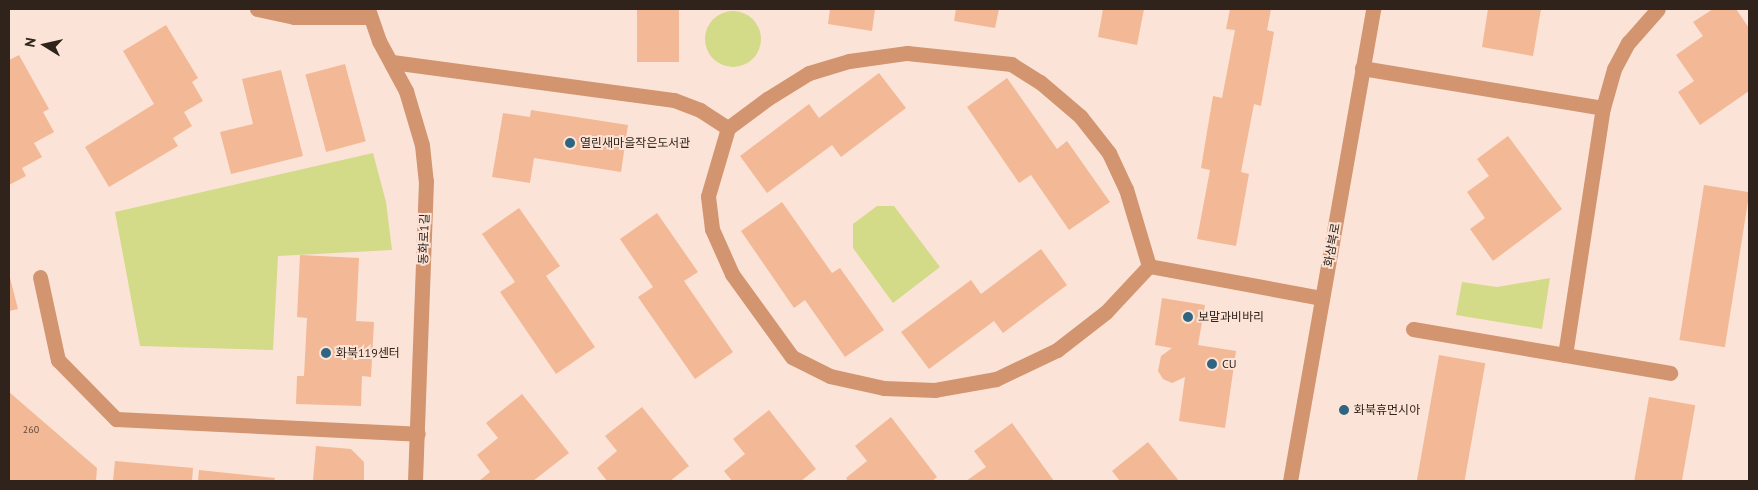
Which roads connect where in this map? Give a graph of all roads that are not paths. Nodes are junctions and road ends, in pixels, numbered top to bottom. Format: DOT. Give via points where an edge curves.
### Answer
graph roads {
  1 [pos="257,9"];
  2 [pos="1373,9"];
  3 [pos="1658,9"];
  4 [pos="368,13"];
  5 [pos="392,62"];
  6 [pos="1362,68"];
  7 [pos="1603,108"];
  8 [pos="728,128"];
  9 [pos="1149,266"];
  10 [pos="40,277"];
  11 [pos="1322,298"];
  12 [pos="1413,329"];
  13 [pos="1565,356"];
  14 [pos="1670,373"];
  15 [pos="418,434"];
  16 [pos="415,481"];
  17 [pos="1290,481"];
  1 -- 4 [label="street" via="294,16"];
  2 -- 6 [label="street, 화삼북로"];
  3 -- 7 [label="street" via="1628,43 1614,69"];
  4 -- 5 [label="street, 동화로1길"];
  5 -- 8 [label="street" via="674,100 700,110"];
  5 -- 15 [label="street, 동화로1길" via="406,91 422,144 426,181"];
  6 -- 7 [label="street"];
  6 -- 11 [label="street, 화삼북로"];
  7 -- 13 [label="street"];
  8 -- 9 [label="street" via="809,73 849,61 907,53 1011,64 1040,82 1080,116 1109,153 1142,234"];
  8 -- 9 [label="street" via="708,196 712,229 732,274 782,346 792,357 830,376 884,388 935,390 996,379 1057,350 1106,312"];
  9 -- 11 [label="street"];
  10 -- 15 [label="street" via="58,360 116,419"];
  11 -- 17 [label="street, 화삼북로"];
  12 -- 13 [label="street"];
  13 -- 14 [label="street"];
  15 -- 16 [label="street, 동화로1길"];
}
